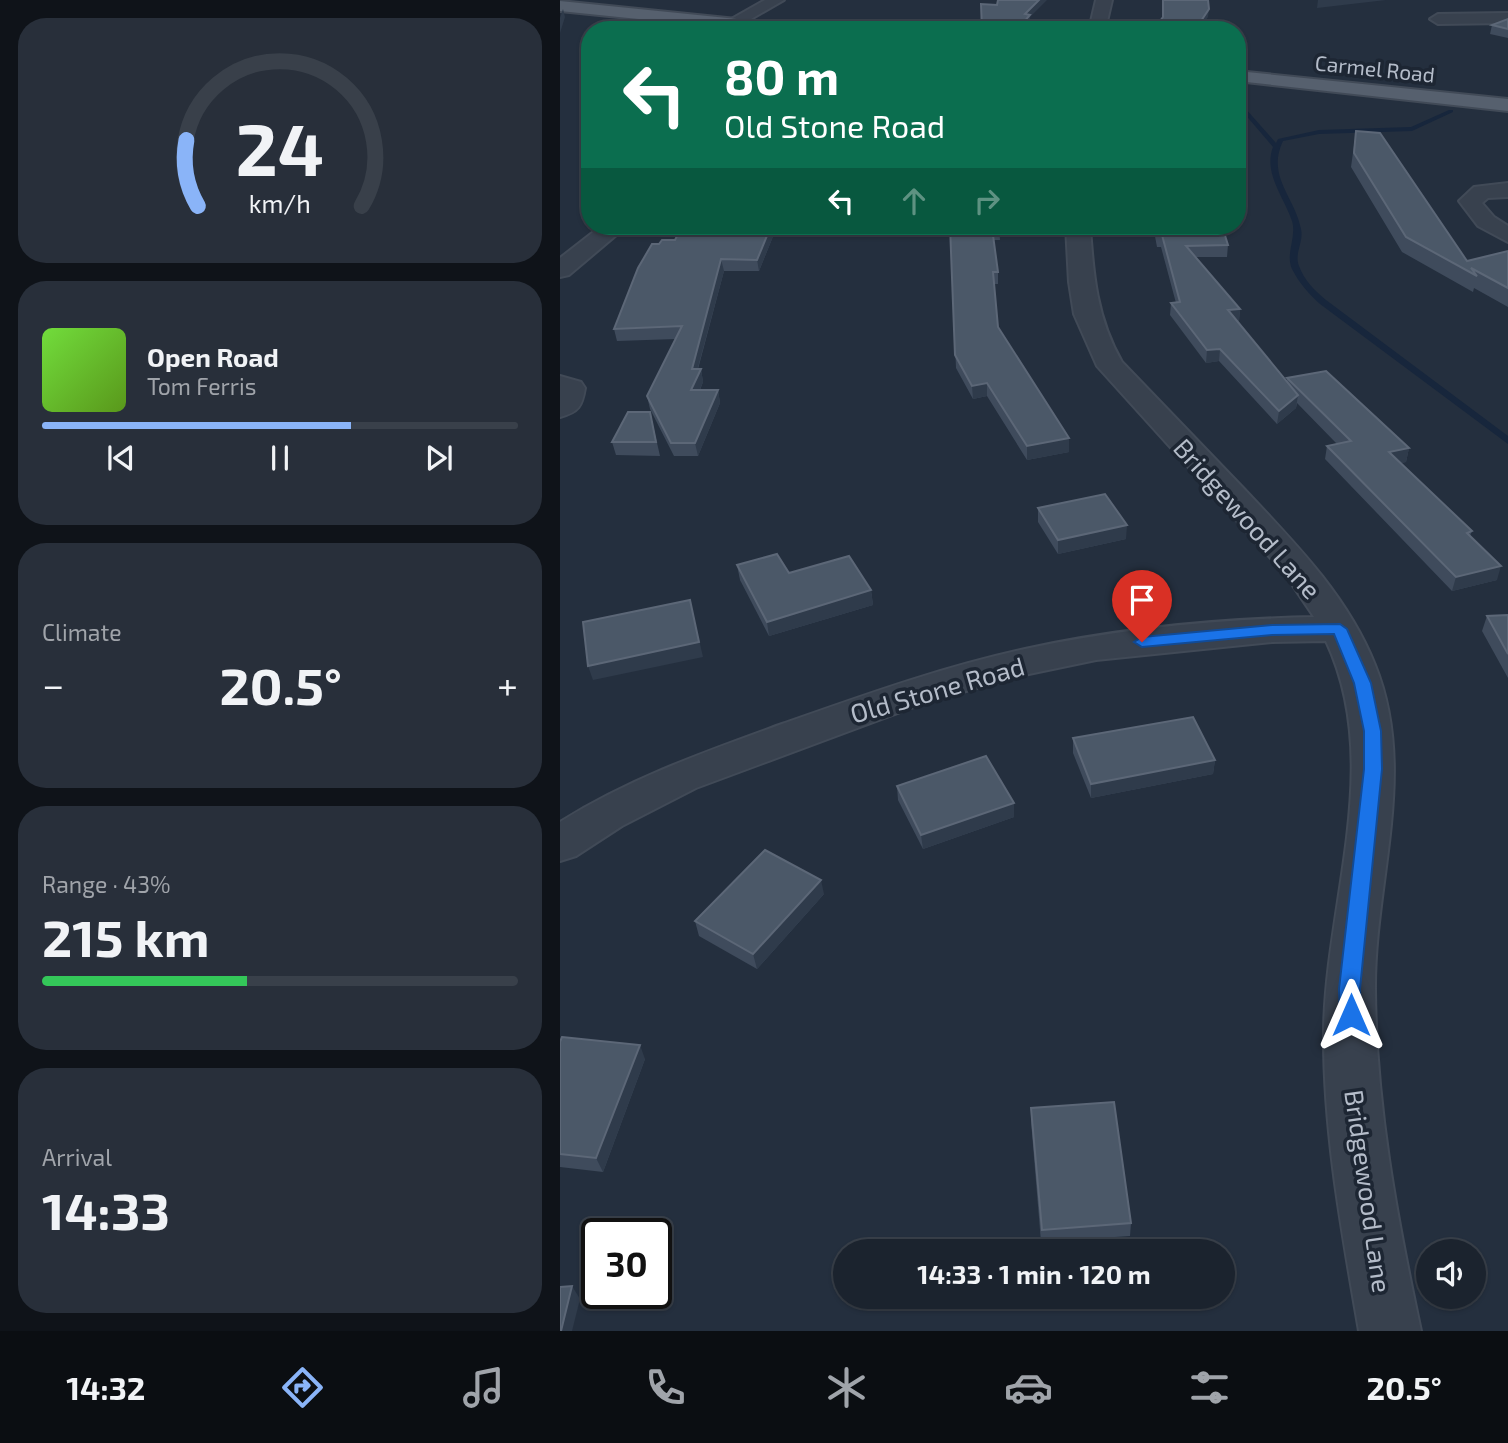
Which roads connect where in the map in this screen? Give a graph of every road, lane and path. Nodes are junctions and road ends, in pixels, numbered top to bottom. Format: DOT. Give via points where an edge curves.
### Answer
graph roads {
  1 [pos="776,0"];
  2 [pos="1104,0"];
  3 [pos="560,6"];
  4 [pos="1508,18"];
  5 [pos="1438,19"];
  6 [pos="678,21"];
  7 [pos="736,21"];
  8 [pos="1099,21"];
  9 [pos="1246,77"];
  10 [pos="1508,104"];
  11 [pos="1508,190"];
  12 [pos="604,235"];
  13 [pos="1079,235"];
  14 [pos="1508,235"];
  15 [pos="560,270"];
  16 [pos="560,385"];
  17 [pos="560,408"];
  18 [pos="1340,629"];
  19 [pos="560,844"];
  20 [pos="1390,1331"];
  1 -- 7 [label="street"];
  2 -- 8 [label="street"];
  3 -- 6 [label="main road"];
  4 -- 5 [label="street"];
  9 -- 10 [label="main road, Carmel Road"];
  11 -- 14 [label="street" via="1482,192 1470,201 1487,225"];
  12 -- 15 [label="street"];
  13 -- 18 [label="street, Bridgewood Lane" via="1085,314 1097,345 1153,413 1297,566"];
  16 -- 17 [label="street" via="571,388 568,404"];
  18 -- 19 [label="street, Old Stone Road" via="1245,632 1096,648 930,687 681,777"];
  18 -- 20 [label="street, Bridgewood Lane" via="1363,683 1372,731 1373,769 1350,989 1353,1093 1367,1212"];
}
